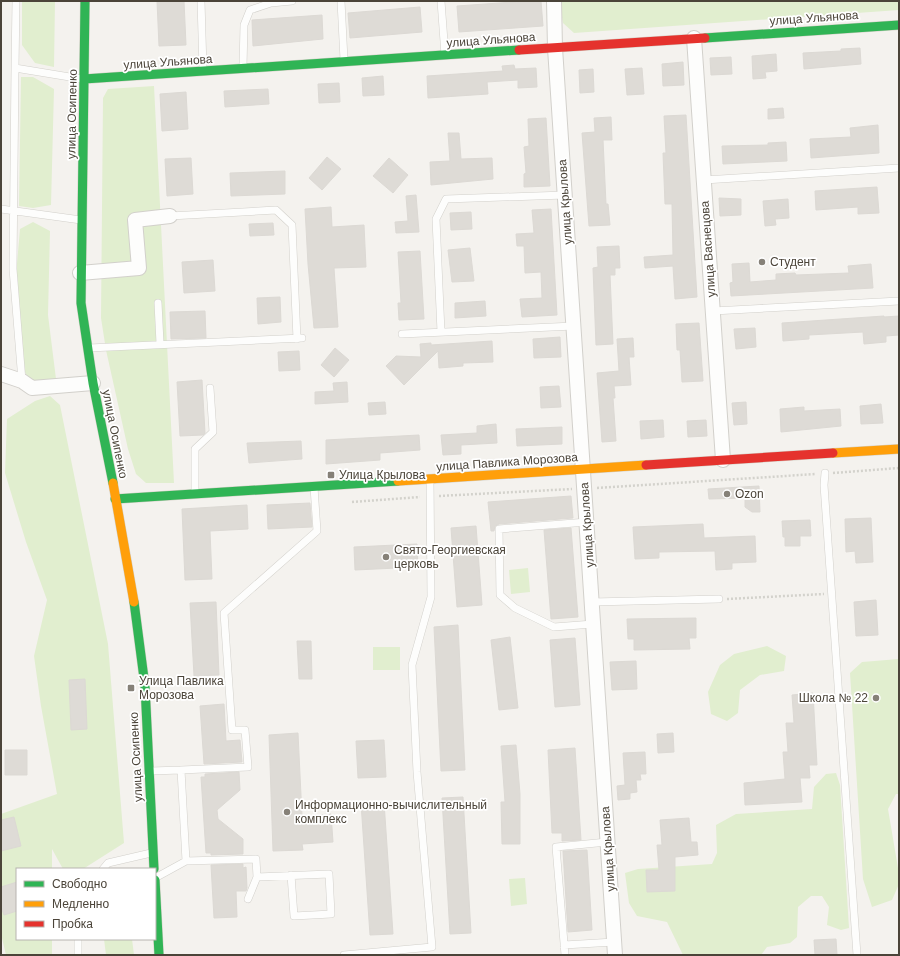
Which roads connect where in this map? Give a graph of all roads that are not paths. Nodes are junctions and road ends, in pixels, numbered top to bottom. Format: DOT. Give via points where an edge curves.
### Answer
graph roads {
  1 [pos="16,1"];
  2 [pos="85,1"];
  3 [pos="201,1"];
  4 [pos="292,1"];
  5 [pos="341,1"];
  6 [pos="441,1"];
  7 [pos="554,1"];
  8 [pos="899,25"];
  9 [pos="694,38"];
  10 [pos="555,48"];
  11 [pos="445,55"];
  12 [pos="344,62"];
  13 [pos="15,68"];
  14 [pos="243,69"];
  15 [pos="203,72"];
  16 [pos="84,79"];
  17 [pos="899,168"];
  18 [pos="704,180"];
  19 [pos="565,195"];
  20 [pos="1,209"];
  21 [pos="13,211"];
  22 [pos="170,216"];
  23 [pos="81,220"];
  24 [pos="80,273"];
  25 [pos="899,301"];
  26 [pos="158,304"];
  27 [pos="713,310"];
  28 [pos="574,326"];
  29 [pos="441,332"];
  30 [pos="402,334"];
  31 [pos="160,343"];
  32 [pos="87,348"];
  33 [pos="1,374"];
  34 [pos="22,381"];
  35 [pos="93,384"];
  36 [pos="210,388"];
  37 [pos="899,449"];
  38 [pos="723,460"];
  39 [pos="584,470"];
  40 [pos="826,473"];
  41 [pos="430,479"];
  42 [pos="314,486"];
  43 [pos="195,494"];
  44 [pos="115,499"];
  45 [pos="587,522"];
  46 [pos="718,600"];
  47 [pos="592,602"];
  48 [pos="593,624"];
  49 [pos="181,770"];
  50 [pos="149,771"];
  51 [pos="607,842"];
  52 [pos="154,853"];
  53 [pos="186,861"];
  54 [pos="104,868"];
  55 [pos="154,868"];
  56 [pos="291,876"];
  57 [pos="257,877"];
  58 [pos="156,878"];
  59 [pos="156,898"];
  60 [pos="248,899"];
  61 [pos="78,940"];
  62 [pos="564,945"];
  63 [pos="614,949"];
  64 [pos="78,955"];
  65 [pos="159,955"];
  66 [pos="344,955"];
  67 [pos="565,955"];
  68 [pos="857,955"];
  1 -- 13 [label="lane"];
  2 -- 16 [label="main road, улица Осипенко"];
  3 -- 15 [label="lane"];
  4 -- 14 [label="lane" via="271,3 250,10 244,25"];
  5 -- 12 [label="lane"];
  6 -- 11 [label="lane"];
  7 -- 10 [label="street, улица Крылова"];
  8 -- 9 [label="main road, улица Ульянова"];
  9 -- 10 [label="main road, улица Ульянова"];
  9 -- 18 [label="street, улица Васнецова"];
  10 -- 11 [label="main road, улица Ульянова"];
  10 -- 19 [label="street, улица Крылова"];
  11 -- 12 [label="main road, улица Ульянова"];
  12 -- 14 [label="main road, улица Ульянова"];
  13 -- 16 [label="lane"];
  13 -- 21 [label="lane"];
  14 -- 15 [label="main road, улица Ульянова"];
  15 -- 16 [label="main road, улица Ульянова"];
  16 -- 23 [label="main road, улица Осипенко"];
  17 -- 18 [label="lane"];
  18 -- 27 [label="street, улица Васнецова"];
  19 -- 28 [label="street, улица Крылова"];
  19 -- 29 [label="lane" via="446,199 436,219"];
  20 -- 21 [label="lane"];
  21 -- 23 [label="lane"];
  21 -- 34 [label="lane" via="14,269"];
  22 -- 24 [label="street" via="135,220 139,268"];
  22 -- 31 [label="lane" via="276,210 292,225 300,338"];
  23 -- 24 [label="main road, улица Осипенко"];
  24 -- 32 [label="main road, улица Осипенко"];
  25 -- 27 [label="lane"];
  26 -- 31 [label="lane"];
  27 -- 38 [label="street, улица Васнецова"];
  28 -- 29 [label="lane"];
  28 -- 39 [label="street, улица Крылова"];
  29 -- 30 [label="lane"];
  31 -- 32 [label="lane"];
  32 -- 35 [label="main road, улица Осипенко"];
  33 -- 34 [label="street"];
  34 -- 35 [label="street" via="32,388"];
  35 -- 44 [label="main road, улица Осипенко"];
  36 -- 43 [label="lane" via="213,432 195,450"];
  37 -- 38 [label="main road, улица Павлика Морозова"];
  38 -- 39 [label="main road, улица Павлика Морозова"];
  39 -- 41 [label="main road, улица Павлика Морозова"];
  39 -- 45 [label="street, улица Крылова"];
  40 -- 68 [label="lane" via="824,485"];
  41 -- 42 [label="main road, улица Павлика Морозова"];
  41 -- 66 [label="lane" via="431,597 412,665 417,772 432,947"];
  42 -- 43 [label="main road, улица Павлика Морозова"];
  42 -- 49 [label="lane" via="317,532 224,613 232,730 245,730 248,767"];
  43 -- 44 [label="main road, улица Павлика Морозова"];
  44 -- 50 [label="main road, улица Осипенко" via="142,650"];
  45 -- 47 [label="street, улица Крылова"];
  45 -- 48 [label="lane" via="499,529 500,595 515,608 554,627"];
  46 -- 47 [label="lane"];
  47 -- 48 [label="street, улица Крылова"];
  48 -- 51 [label="street, улица Крылова"];
  49 -- 50 [label="lane"];
  49 -- 53 [label="lane"];
  50 -- 52 [label="main road, улица Осипенко"];
  51 -- 62 [label="lane" via="556,847"];
  51 -- 63 [label="street, улица Крылова"];
  52 -- 54 [label="lane" via="108,863"];
  52 -- 55 [label="main road, улица Осипенко"];
  53 -- 57 [label="lane" via="256,859"];
  53 -- 58 [label="lane"];
  56 -- 56 [label="lane" via="328,874 331,914 294,916"];
  56 -- 57 [label="lane"];
  57 -- 60 [label="lane"];
  59 -- 65 [label="main road"];
  61 -- 64 [label="lane"];
  62 -- 63 [label="lane"];
  62 -- 67 [label="lane"];
}
